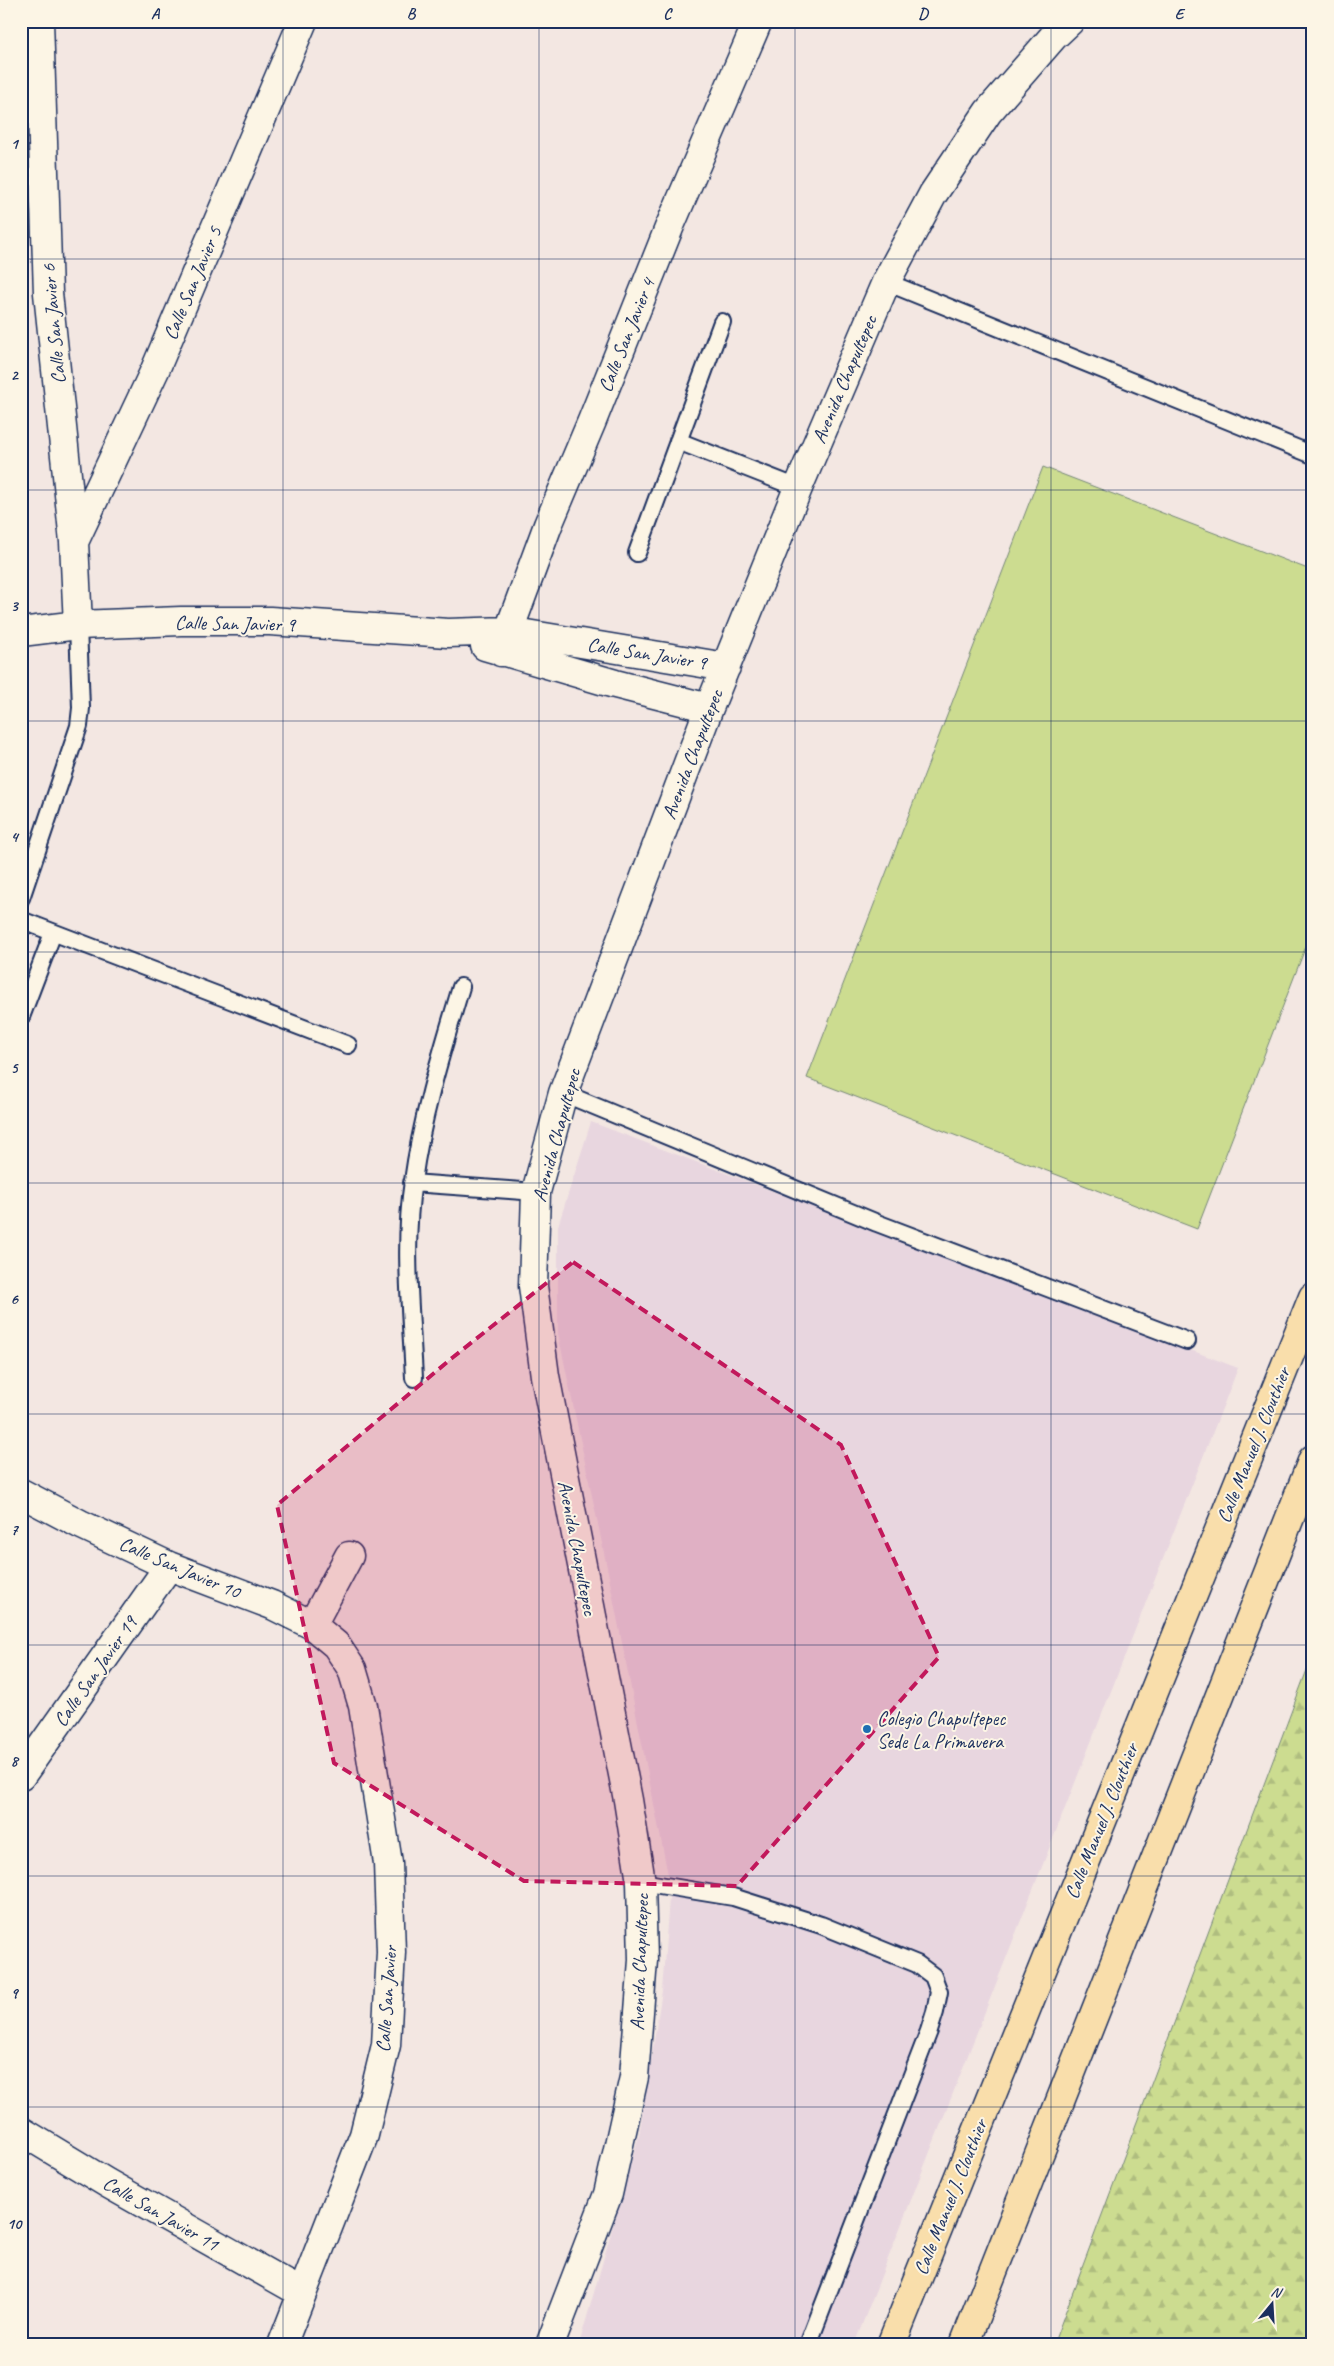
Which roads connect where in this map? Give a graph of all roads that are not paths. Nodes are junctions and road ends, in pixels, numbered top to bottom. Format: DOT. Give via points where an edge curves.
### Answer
graph roads {
  1 [pos="39,21"];
  2 [pos="303,21"];
  3 [pos="758,21"];
  4 [pos="1070,21"];
  5 [pos="886,282"];
  6 [pos="722,322"];
  7 [pos="678,441"];
  8 [pos="1313,455"];
  9 [pos="798,488"];
  10 [pos="74,542"];
  11 [pos="637,553"];
  12 [pos="78,626"];
  13 [pos="21,632"];
  14 [pos="504,642"];
  15 [pos="726,667"];
  16 [pos="709,708"];
  17 [pos="21,898"];
  18 [pos="21,920"];
  19 [pos="53,933"];
  20 [pos="461,987"];
  21 [pos="21,1017"];
  22 [pos="348,1045"];
  23 [pos="563,1093"];
  24 [pos="412,1182"];
  25 [pos="536,1192"];
  26 [pos="1313,1297"];
  27 [pos="1187,1341"];
  28 [pos="414,1378"];
  29 [pos="1313,1459"];
  30 [pos="21,1493"];
  31 [pos="349,1556"];
  32 [pos="169,1566"];
  33 [pos="312,1625"];
  34 [pos="336,1645"];
  35 [pos="21,1776"];
  36 [pos="641,1882"];
  37 [pos="21,2131"];
  38 [pos="302,2293"];
  39 [pos="282,2345"];
  40 [pos="550,2345"];
  41 [pos="808,2345"];
  42 [pos="891,2345"];
  43 [pos="964,2345"];
  1 -- 10 [label="street, Calle San Javier 6" via="48,293"];
  2 -- 10 [label="street, Calle San Javier 5" via="155,370"];
  3 -- 14 [label="street, Calle San Javier 4" via="665,237"];
  4 -- 5 [label="street, Avenida Chapultepec" via="988,112 933,194"];
  5 -- 8 [label="lane"];
  5 -- 9 [label="street, Avenida Chapultepec"];
  6 -- 7 [label="lane"];
  7 -- 9 [label="lane"];
  7 -- 11 [label="lane"];
  9 -- 15 [label="street, Avenida Chapultepec"];
  10 -- 12 [label="street, Calle San Javier 6"];
  12 -- 13 [label="street, Calle San Javier 9"];
  12 -- 14 [label="street, Calle San Javier 9" via="270,621 448,633"];
  12 -- 17 [label="lane" via="79,726"];
  14 -- 15 [label="street, Calle San Javier 9"];
  14 -- 16 [label="street, Calle San Javier 9"];
  15 -- 16 [label="street, Avenida Chapultepec"];
  16 -- 23 [label="street, Avenida Chapultepec"];
  18 -- 19 [label="lane"];
  19 -- 21 [label="lane"];
  19 -- 22 [label="lane"];
  20 -- 24 [label="lane" via="437,1067"];
  23 -- 25 [label="street, Avenida Chapultepec"];
  23 -- 27 [label="lane" via="877,1223"];
  24 -- 25 [label="lane"];
  24 -- 28 [label="lane" via="409,1285"];
  25 -- 36 [label="street, Avenida Chapultepec" via="534,1286 545,1376 628,1800"];
  26 -- 42 [label="main road, Calle Manuel J. Clouthier"];
  29 -- 43 [label="main road"];
  30 -- 32 [label="street, Calle San Javier 10"];
  31 -- 33 [label="street"];
  32 -- 33 [label="street, Calle San Javier 10" via="272,1605"];
  32 -- 35 [label="street, Calle San Javier 19"];
  33 -- 34 [label="street, Calle San Javier 10"];
  34 -- 38 [label="street, Calle San Javier" via="352,1669 364,1706 388,1863 391,1952 386,2045 364,2135"];
  36 -- 40 [label="street, Avenida Chapultepec" via="643,1960 634,2077 608,2194"];
  36 -- 41 [label="lane" via="733,1897 821,1925 917,1964 933,1976 936,1984 935,2012"];
  37 -- 38 [label="street, Calle San Javier 11" via="106,2183"];
  38 -- 39 [label="street, Calle San Javier"];
}
